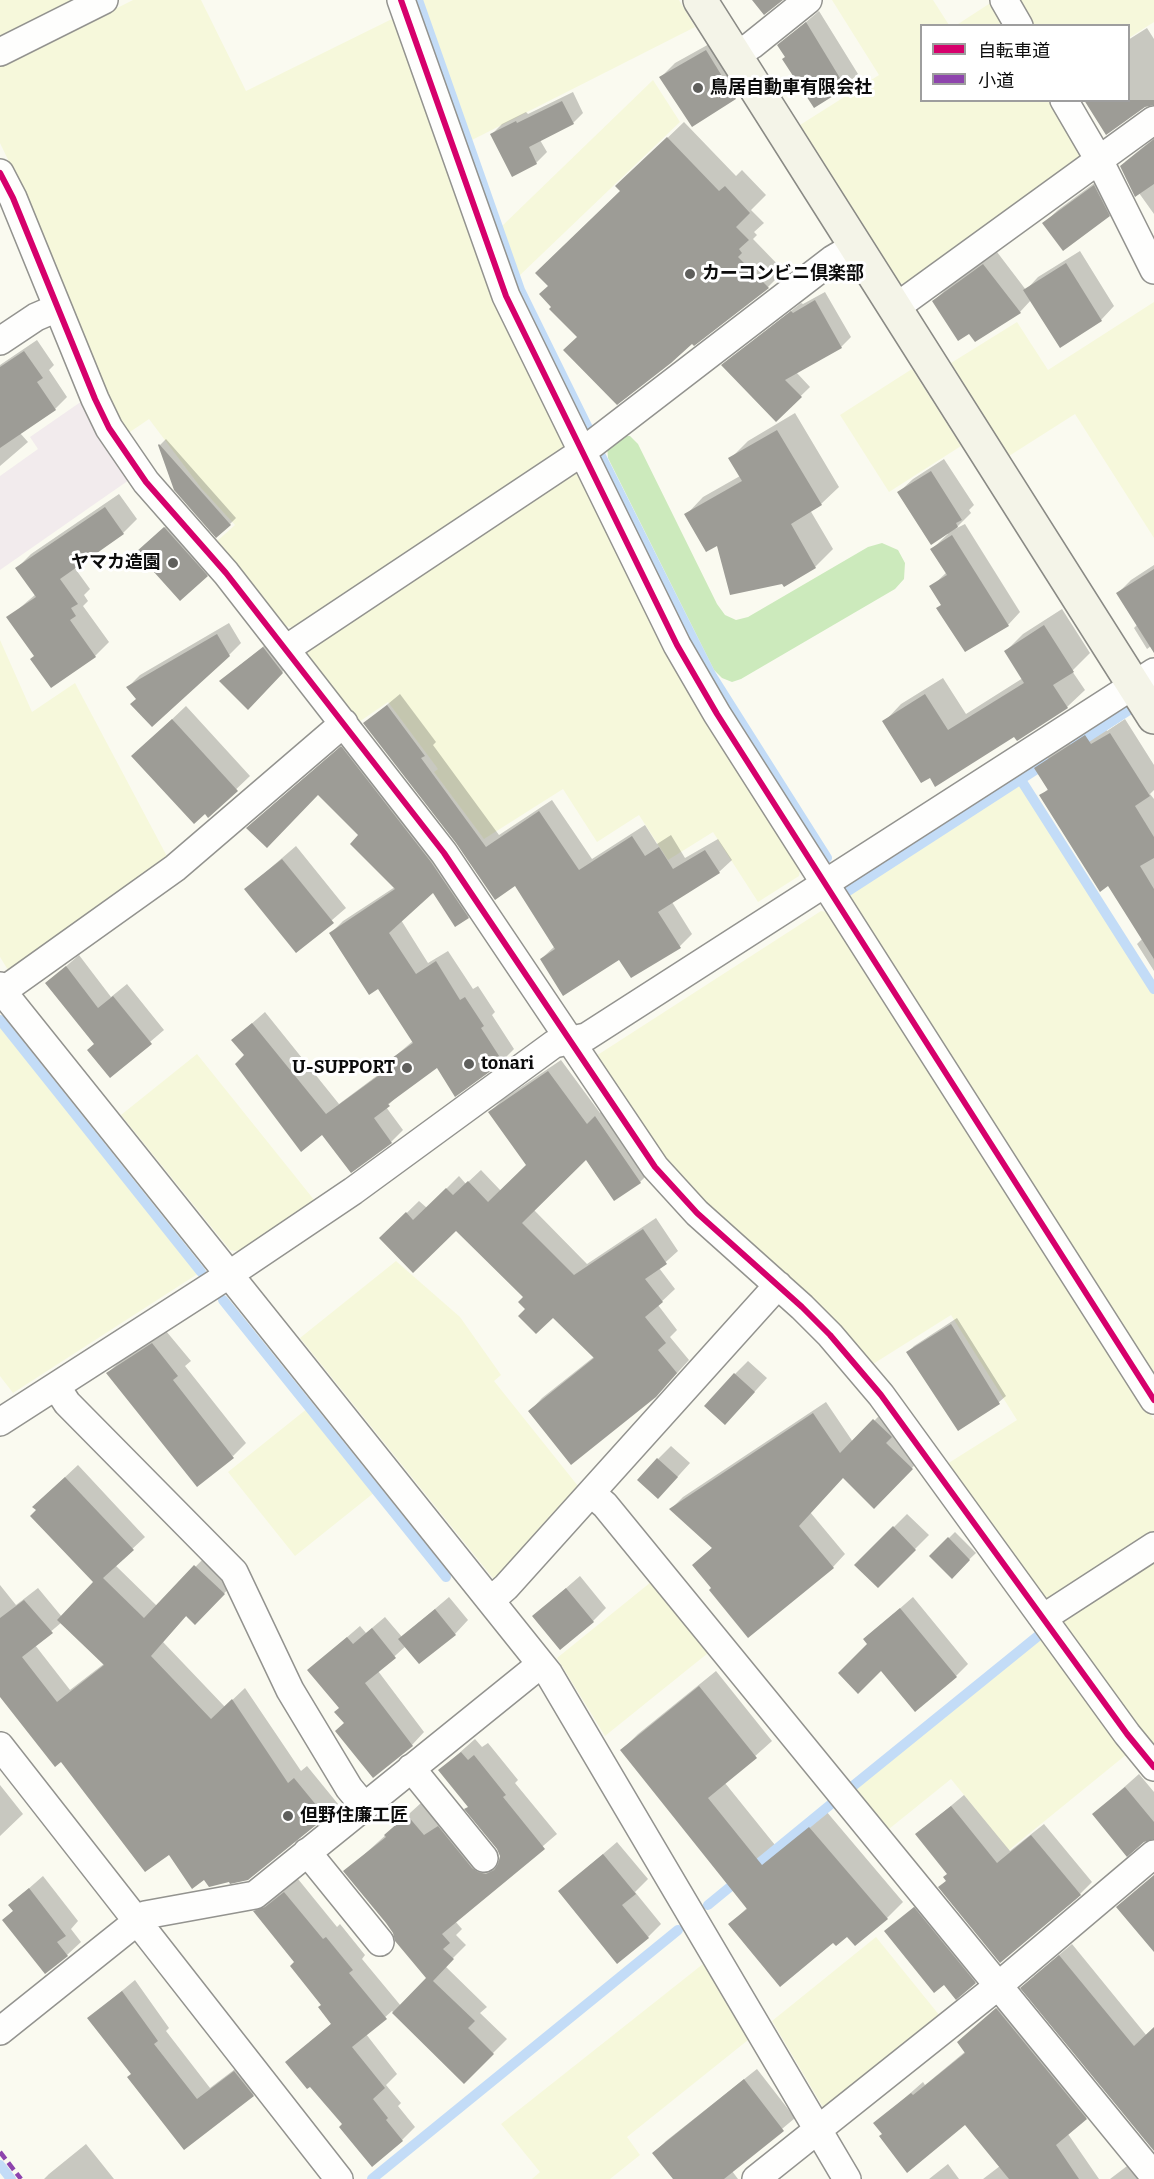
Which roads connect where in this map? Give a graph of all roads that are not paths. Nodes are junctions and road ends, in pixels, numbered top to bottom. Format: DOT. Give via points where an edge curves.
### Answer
graph roads {
  1 [pos="104,0"];
  2 [pos="401,0"];
  3 [pos="700,0"];
  4 [pos="808,0"];
  5 [pos="1004,0"];
  6 [pos="1018,24"];
  7 [pos="0,52"];
  8 [pos="735,56"];
  9 [pos="1065,102"];
  10 [pos="1154,120"];
  11 [pos="1099,160"];
  12 [pos="0,173"];
  13 [pos="855,246"];
  14 [pos="1154,270"];
  15 [pos="57,308"];
  16 [pos="895,308"];
  17 [pos="0,341"];
  18 [pos="582,452"];
  19 [pos="286,649"];
  20 [pos="1144,678"];
  21 [pos="1154,717"];
  22 [pos="344,723"];
  23 [pos="824,884"];
  24 [pos="1,990"];
  25 [pos="570,1041"];
  26 [pos="230,1275"];
  27 [pos="778,1285"];
  28 [pos="56,1386"];
  29 [pos="1154,1400"];
  30 [pos="4,1411"];
  31 [pos="591,1492"];
  32 [pos="1154,1546"];
  33 [pos="490,1600"];
  34 [pos="1043,1618"];
  35 [pos="541,1664"];
  36 [pos="0,1746"];
  37 [pos="1154,1767"];
  38 [pos="411,1768"];
  39 [pos="364,1806"];
  40 [pos="307,1852"];
  41 [pos="1154,1854"];
  42 [pos="484,1858"];
  43 [pos="137,1921"];
  44 [pos="380,1942"];
  45 [pos="998,1986"];
  46 [pos="0,2031"];
  47 [pos="818,2129"];
  48 [pos="1153,2172"];
  49 [pos="339,2179"];
  50 [pos="756,2179"];
  51 [pos="847,2179"];
  1 -- 7 [label="street"];
  2 -- 18 [label="street" via="506,296"];
  3 -- 8 [label="street"];
  4 -- 8 [label="street"];
  5 -- 6 [label="street"];
  8 -- 13 [label="street"];
  9 -- 11 [label="street"];
  10 -- 11 [label="street"];
  11 -- 14 [label="street"];
  11 -- 16 [label="street"];
  12 -- 15 [label="street"];
  13 -- 16 [label="street"];
  13 -- 18 [label="street"];
  15 -- 17 [label="street"];
  15 -- 19 [label="street" via="95,399 126,456"];
  16 -- 20 [label="street"];
  18 -- 19 [label="street"];
  18 -- 23 [label="street" via="697,680"];
  19 -- 22 [label="street"];
  20 -- 21 [label="street"];
  20 -- 23 [label="street"];
  22 -- 24 [label="street" via="175,868"];
  22 -- 25 [label="street" via="469,888"];
  23 -- 25 [label="street" via="586,1037"];
  23 -- 29 [label="street"];
  24 -- 26 [label="street"];
  25 -- 26 [label="street" via="554,1044 353,1191"];
  25 -- 27 [label="street" via="655,1167 697,1213"];
  26 -- 28 [label="street"];
  26 -- 33 [label="street"];
  27 -- 31 [label="street"];
  27 -- 34 [label="street" via="830,1335 875,1387"];
  28 -- 30 [label="street"];
  28 -- 39 [label="street" via="67,1403 234,1572 290,1690"];
  31 -- 33 [label="street"];
  31 -- 45 [label="street" via="605,1504"];
  32 -- 34 [label="street"];
  33 -- 35 [label="street"];
  34 -- 37 [label="street"];
  35 -- 38 [label="street"];
  35 -- 47 [label="street"];
  36 -- 43 [label="street"];
  38 -- 39 [label="street"];
  38 -- 42 [label="street"];
  39 -- 40 [label="street"];
  40 -- 43 [label="street" via="255,1895 145,1915"];
  40 -- 44 [label="street"];
  41 -- 45 [label="street"];
  43 -- 46 [label="street"];
  43 -- 49 [label="street"];
  45 -- 47 [label="street"];
  45 -- 48 [label="street"];
  47 -- 50 [label="street"];
  47 -- 51 [label="street"];
}
